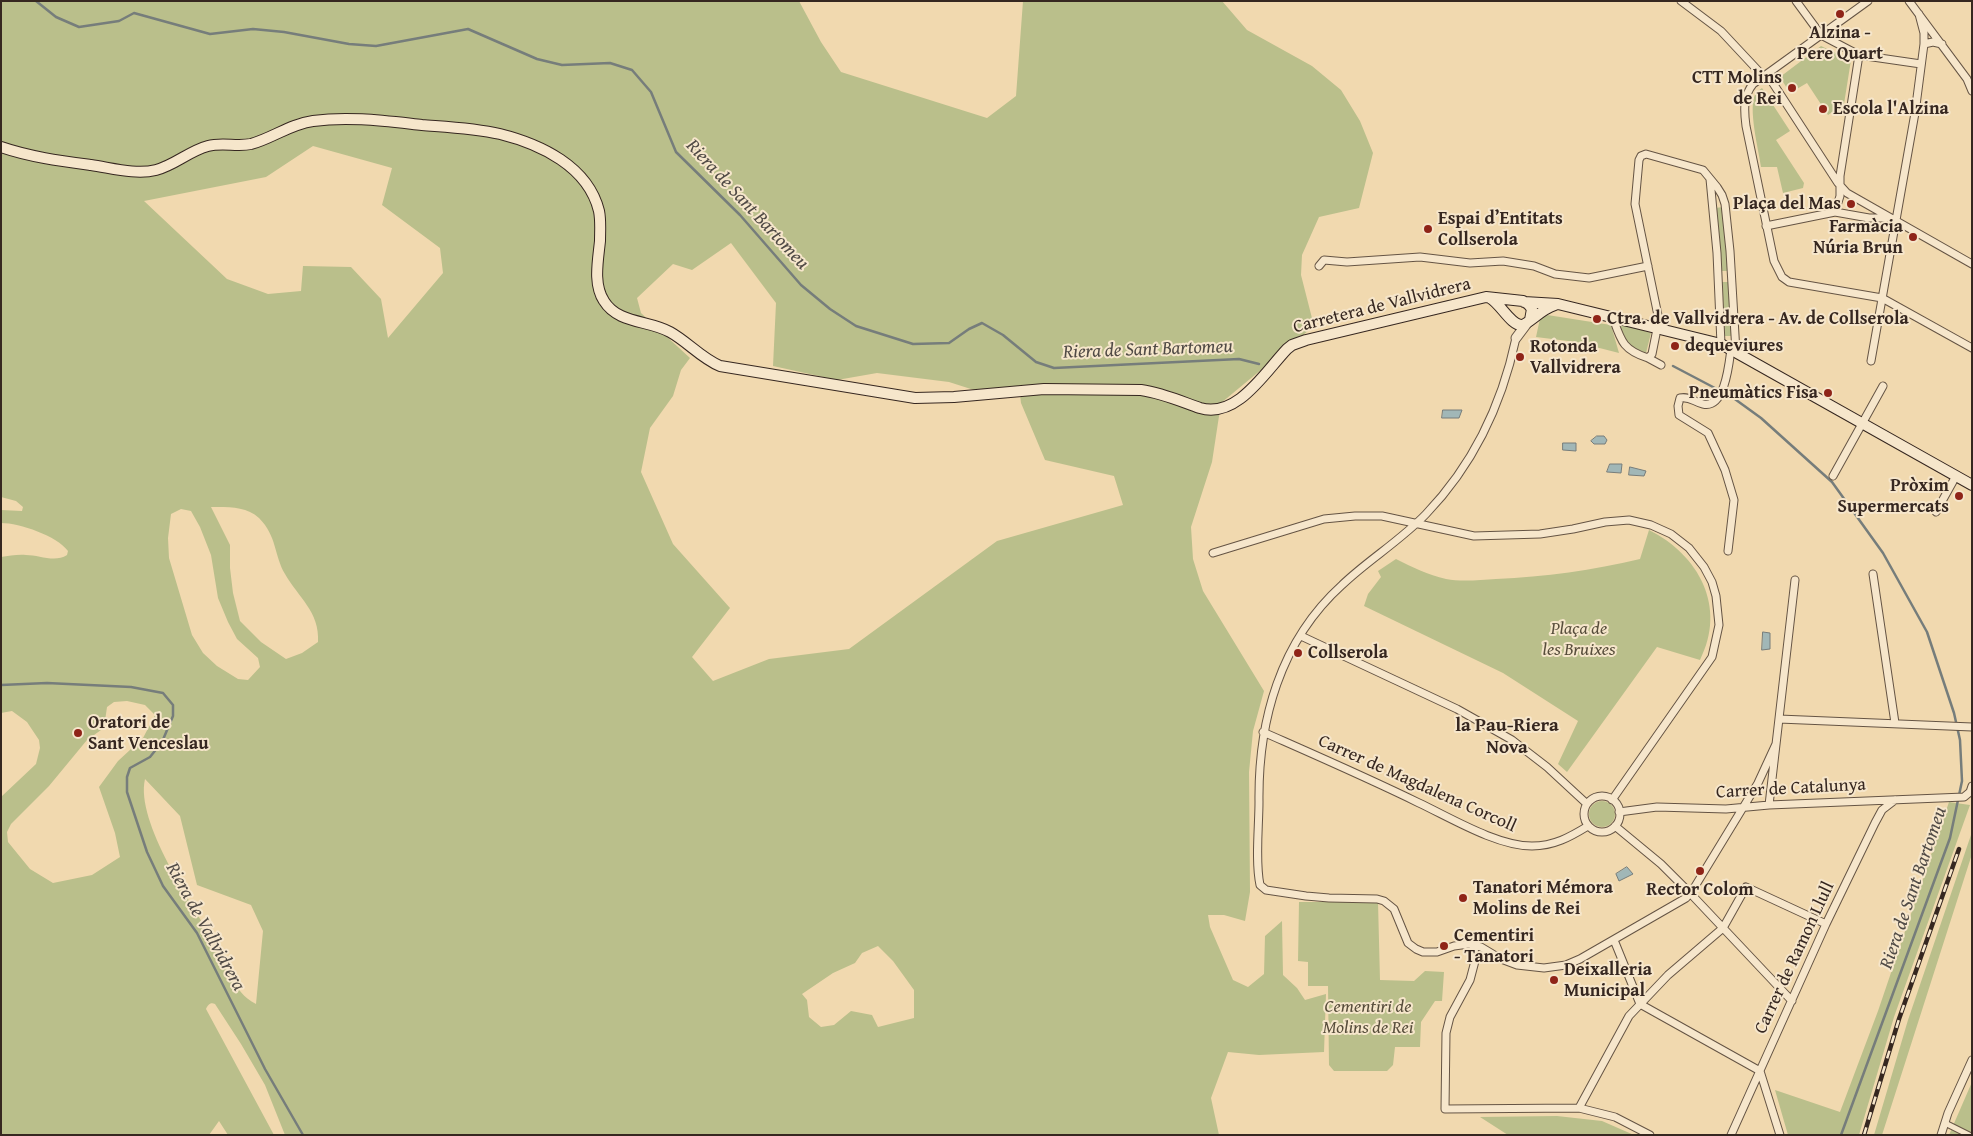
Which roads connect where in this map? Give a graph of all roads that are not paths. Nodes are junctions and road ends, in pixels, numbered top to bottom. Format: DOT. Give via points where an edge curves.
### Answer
graph roads {
  1 [pos="1681,1"];
  2 [pos="1796,1"];
  3 [pos="1868,1"];
  4 [pos="1910,1"];
  5 [pos="1919,14"];
  6 [pos="1821,36"];
  7 [pos="1924,44"];
  8 [pos="1942,44"];
  9 [pos="1859,55"];
  10 [pos="1921,64"];
  11 [pos="1765,76"];
  12 [pos="1972,91"];
  13 [pos="1,147"];
  14 [pos="1709,176"];
  15 [pos="1840,186"];
  16 [pos="1713,201"];
  17 [pos="1726,204"];
  18 [pos="1835,212"];
  19 [pos="1893,220"];
  20 [pos="1766,226"];
  21 [pos="1972,264"];
  22 [pos="1319,266"];
  23 [pos="1648,266"];
  24 [pos="1732,277"];
  25 [pos="1718,278"];
  26 [pos="1486,297"];
  27 [pos="1882,298"];
  28 [pos="1523,301"];
  29 [pos="1558,304"];
  30 [pos="1614,318"];
  31 [pos="1510,320"];
  32 [pos="1529,321"];
  33 [pos="1659,329"];
  34 [pos="1516,338"];
  35 [pos="1721,344"];
  36 [pos="1972,348"];
  37 [pos="1734,350"];
  38 [pos="1648,358"];
  39 [pos="1871,362"];
  40 [pos="1660,365"];
  41 [pos="1883,386"];
  42 [pos="1862,423"];
  43 [pos="1833,476"];
  44 [pos="1956,476"];
  45 [pos="1972,484"];
  46 [pos="1936,512"];
  47 [pos="1415,525"];
  48 [pos="1728,552"];
  49 [pos="1213,553"];
  50 [pos="1873,574"];
  51 [pos="1795,580"];
  52 [pos="1301,636"];
  53 [pos="1779,719"];
  54 [pos="1895,723"];
  55 [pos="1972,727"];
  56 [pos="1263,732"];
  57 [pos="1776,744"];
  58 [pos="1972,786"];
  59 [pos="1968,797"];
  60 [pos="1612,800"];
  61 [pos="1895,800"];
  62 [pos="1588,804"];
  63 [pos="1770,804"];
  64 [pos="1743,807"];
  65 [pos="1619,812"];
  66 [pos="1588,826"];
  67 [pos="1615,826"];
  68 [pos="1690,893"];
  69 [pos="1826,924"];
  70 [pos="1723,928"];
  71 [pos="1614,940"];
  72 [pos="1474,945"];
  73 [pos="1792,1001"];
  74 [pos="1640,1004"];
  75 [pos="1972,1060"];
  76 [pos="1760,1071"];
  77 [pos="1579,1108"];
  78 [pos="1945,1123"];
  79 [pos="1650,1135"];
  80 [pos="1731,1135"];
  81 [pos="1780,1135"];
  82 [pos="1941,1135"];
  83 [pos="1969,1135"];
  1 -- 11 [label="street" via="1721,31"];
  2 -- 6 [label="street"];
  3 -- 6 [label="street"];
  4 -- 5 [label="street"];
  5 -- 7 [label="street"];
  5 -- 8 [label="street"];
  6 -- 9 [label="street"];
  6 -- 11 [label="street"];
  7 -- 8 [label="street"];
  7 -- 10 [label="street"];
  8 -- 12 [label="street"];
  9 -- 10 [label="street"];
  9 -- 15 [label="street"];
  10 -- 19 [label="street" via="1915,113"];
  11 -- 15 [label="street"];
  11 -- 20 [label="street" via="1749,89 1744,108"];
  13 -- 26 [label="main road, Carretera de Vallvidrera" via="18,153 142,172 164,168 205,146 250,144 293,125 318,120 356,119 499,134 557,157 578,175 590,191 601,225 598,286 604,302 614,312 659,326 720,366 915,398 1044,389 1141,390 1214,410 1237,402 1292,344"];
  14 -- 16 [label="street"];
  14 -- 17 [label="street" via="1718,186"];
  14 -- 23 [label="street" via="1696,168 1646,154 1641,156 1636,204"];
  15 -- 18 [label="street"];
  15 -- 19 [label="street"];
  16 -- 17 [label="street"];
  16 -- 25 [label="street"];
  17 -- 24 [label="street"];
  18 -- 19 [label="street"];
  18 -- 20 [label="street"];
  19 -- 21 [label="street"];
  19 -- 27 [label="street"];
  20 -- 27 [label="street" via="1774,261 1785,280"];
  22 -- 23 [label="street" via="1324,260 1434,258 1470,263 1518,262 1555,274 1589,278"];
  23 -- 33 [label="street"];
  24 -- 25 [label="street"];
  24 -- 37 [label="street"];
  25 -- 35 [label="street"];
  26 -- 28 [label="main road, Carretera de Vallvidrera"];
  26 -- 31 [label="main road" via="1498,303"];
  27 -- 36 [label="street"];
  27 -- 39 [label="street"];
  28 -- 29 [label="main road"];
  28 -- 31 [label="main road" via="1514,302 1509,308"];
  28 -- 32 [label="main road" via="1532,309"];
  29 -- 30 [label="main road"];
  29 -- 32 [label="main road" via="1545,308"];
  30 -- 33 [label="main road"];
  30 -- 38 [label="street" via="1624,345"];
  31 -- 32 [label="main road" via="1521,325"];
  31 -- 34 [label="street"];
  32 -- 34 [label="street"];
  33 -- 35 [label="main road"];
  33 -- 38 [label="street"];
  34 -- 47 [label="street" via="1498,401 1481,438 1452,482"];
  35 -- 37 [label="main road"];
  37 -- 42 [label="main road"];
  37 -- 48 [label="street" via="1720,398 1704,404 1680,398 1678,406 1679,415 1708,433 1725,470 1734,500"];
  38 -- 40 [label="street"];
  41 -- 42 [label="street"];
  42 -- 43 [label="street"];
  42 -- 44 [label="main road"];
  44 -- 45 [label="main road"];
  44 -- 46 [label="street"];
  47 -- 49 [label="street" via="1382,516 1324,519"];
  47 -- 52 [label="street" via="1340,587"];
  47 -- 60 [label="street" via="1474,536 1540,534 1629,520 1671,534 1689,548 1704,567 1716,596 1719,625 1712,658"];
  50 -- 54 [label="street"];
  51 -- 53 [label="street"];
  52 -- 56 [label="street" via="1278,682"];
  52 -- 62 [label="street" via="1460,711 1512,740 1547,766"];
  53 -- 54 [label="street"];
  53 -- 57 [label="street"];
  54 -- 55 [label="street"];
  56 -- 66 [label="street, Carrer de Magdalena Corcoll" via="1505,842 1532,846 1553,844"];
  56 -- 72 [label="street" via="1259,769 1259,879 1263,889 1384,901 1397,914 1408,943 1423,952 1437,952 1462,944"];
  57 -- 63 [label="street"];
  57 -- 64 [label="street"];
  58 -- 59 [label="street"];
  59 -- 61 [label="street, Carrer de Catalunya"];
  60 -- 62 [label="street" via="1596,797"];
  60 -- 65 [label="street"];
  61 -- 63 [label="street, Carrer de Catalunya"];
  61 -- 69 [label="street, Carrer de Ramon Llull" via="1879,815"];
  62 -- 66 [label="street" via="1584,815"];
  63 -- 64 [label="street, Carrer de Catalunya"];
  64 -- 65 [label="street, Carrer de Catalunya" via="1657,807"];
  64 -- 68 [label="street"];
  65 -- 67 [label="street"];
  66 -- 67 [label="street" via="1601,832"];
  67 -- 68 [label="street"];
  68 -- 70 [label="street"];
  68 -- 71 [label="street"];
  69 -- 70 [label="street" via="1746,887"];
  69 -- 73 [label="street, Carrer de Ramon Llull"];
  70 -- 73 [label="street"];
  70 -- 74 [label="street"];
  71 -- 72 [label="street" via="1566,965 1544,968 1517,965"];
  71 -- 74 [label="street"];
  72 -- 77 [label="street" via="1475,961 1470,980 1450,1017 1446,1033 1445,1110"];
  73 -- 76 [label="street, Carrer de Ramon Llull"];
  74 -- 76 [label="street"];
  74 -- 77 [label="street" via="1629,1016"];
  75 -- 78 [label="street"];
  76 -- 80 [label="street, Carrer de Ramon Llull"];
  76 -- 81 [label="street"];
  77 -- 79 [label="street" via="1615,1117"];
  78 -- 82 [label="street"];
  78 -- 83 [label="street"];
}
